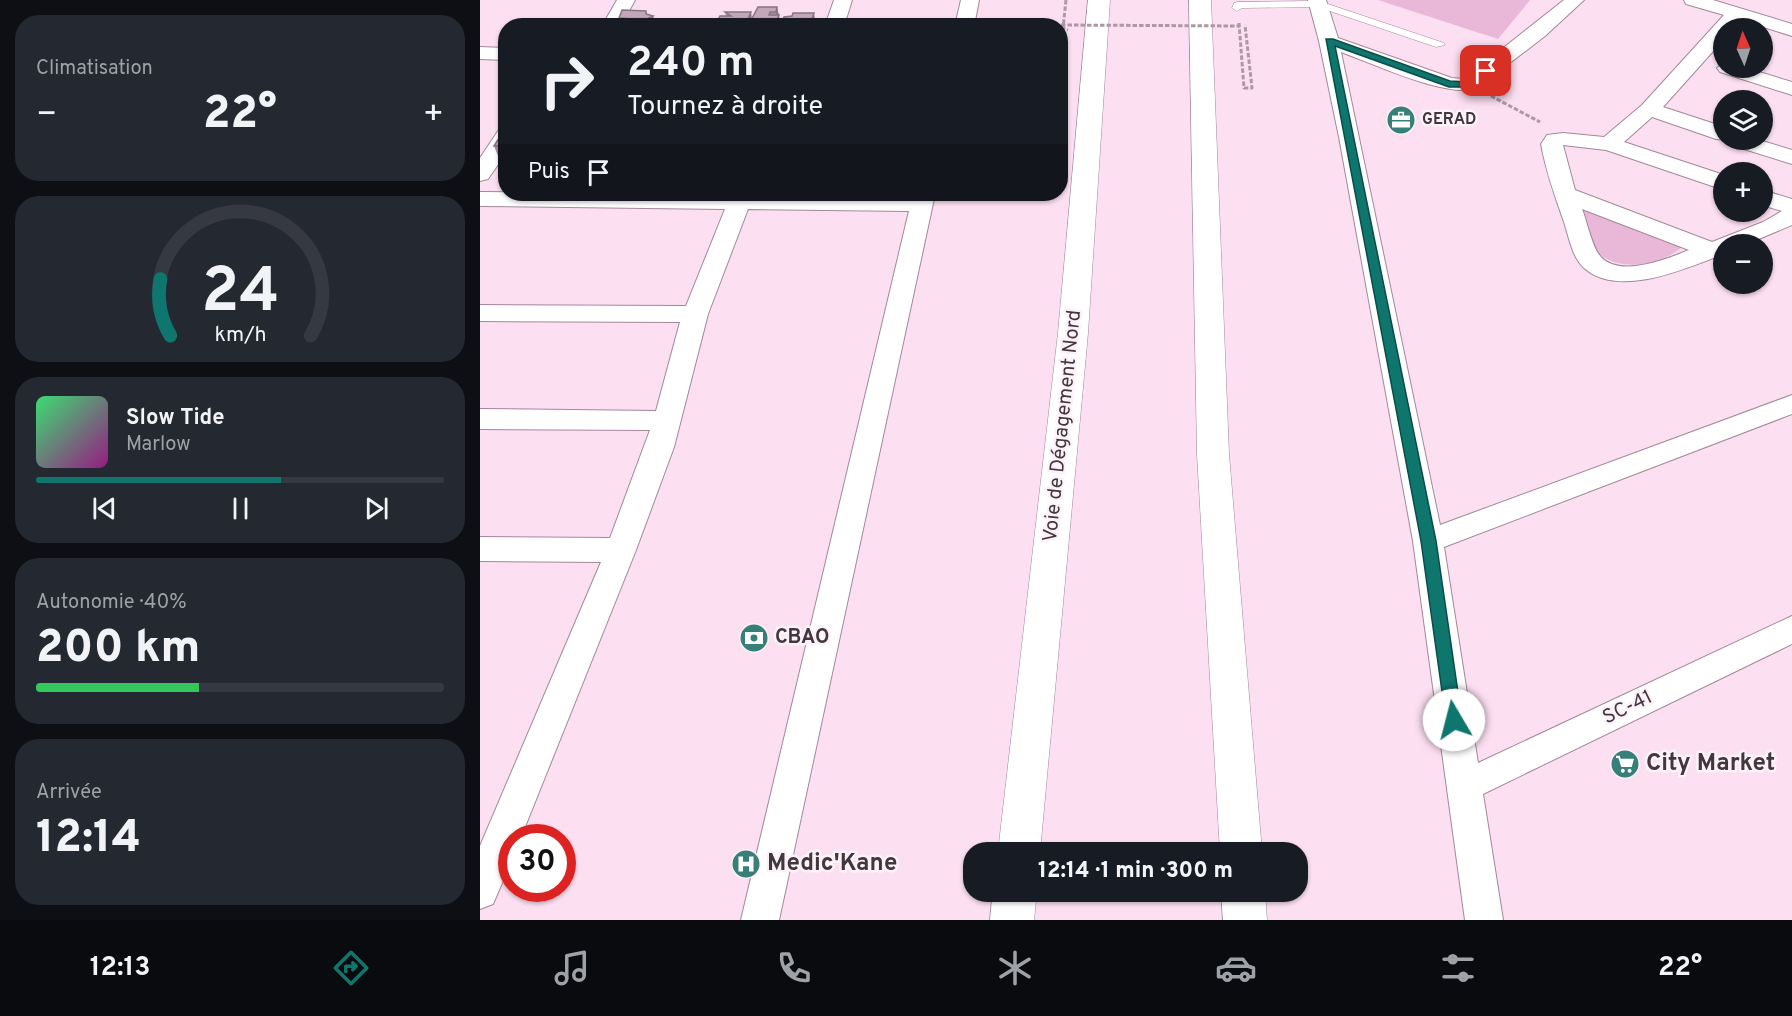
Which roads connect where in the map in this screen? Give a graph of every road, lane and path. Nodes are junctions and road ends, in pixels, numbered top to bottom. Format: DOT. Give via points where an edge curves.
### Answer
graph roads {
  1 [pos="626,0"];
  2 [pos="843,0"];
  3 [pos="970,0"];
  4 [pos="1066,0"];
  5 [pos="1099,0"];
  6 [pos="1200,0"];
  7 [pos="1575,0"];
  8 [pos="1693,0"];
  9 [pos="1318,2"];
  10 [pos="1241,4"];
  11 [pos="1737,13"];
  12 [pos="1246,16"];
  13 [pos="616,18"];
  14 [pos="837,18"];
  15 [pos="966,18"];
  16 [pos="1063,18"];
  17 [pos="1068,26"];
  18 [pos="1245,30"];
  19 [pos="1792,30"];
  20 [pos="1329,41"];
  21 [pos="1440,45"];
  22 [pos="480,53"];
  23 [pos="498,54"];
  24 [pos="1695,57"];
  25 [pos="1713,63"];
  26 [pos="1758,78"];
  27 [pos="1469,85"];
  28 [pos="1792,89"];
  29 [pos="1648,109"];
  30 [pos="1713,130"];
  31 [pos="1577,141"];
  32 [pos="1610,144"];
  33 [pos="498,148"];
  34 [pos="1770,150"];
  35 [pos="1792,157"];
  36 [pos="480,174"];
  37 [pos="1713,179"];
  38 [pos="1564,194"];
  39 [pos="480,199"];
  40 [pos="498,199"];
  41 [pos="758,201"];
  42 [pos="923,201"];
  43 [pos="1773,201"];
  44 [pos="1792,207"];
  45 [pos="1792,215"];
  46 [pos="1753,234"];
  47 [pos="1713,245"];
  48 [pos="1713,249"];
  49 [pos="480,313"];
  50 [pos="695,314"];
  51 [pos="1792,404"];
  52 [pos="480,419"];
  53 [pos="667,421"];
  54 [pos="1428,541"];
  55 [pos="480,549"];
  56 [pos="621,550"];
  57 [pos="1792,629"];
  58 [pos="1463,787"];
  59 [pos="1020,842"];
  60 [pos="1239,842"];
  61 [pos="480,891"];
  62 [pos="1014,902"];
  63 [pos="1244,902"];
  64 [pos="760,920"];
  65 [pos="1012,920"];
  66 [pos="1245,920"];
  67 [pos="1484,920"];
  1 -- 13 [label="street"];
  2 -- 14 [label="street"];
  3 -- 15 [label="street"];
  4 -- 16 [label="path"];
  5 -- 59 [label="highway, Voie de Dégagement Nord" via="1073,333"];
  6 -- 60 [label="highway" via="1214,454"];
  7 -- 27 [label="street"];
  8 -- 11 [label="street"];
  9 -- 10 [label="lane"];
  9 -- 20 [label="street"];
  9 -- 21 [label="lane"];
  10 -- 12 [label="lane"];
  11 -- 19 [label="street"];
  11 -- 24 [label="street"];
  17 -- 18 [label="path, bridge" via="1240,26 1244,88 1252,88"];
  20 -- 27 [label="street" via="1449,84"];
  20 -- 54 [label="street"];
  22 -- 23 [label="street"];
  24 -- 25 [label="street"];
  24 -- 29 [label="street"];
  26 -- 28 [label="street"];
  27 -- 31 [label="path"];
  29 -- 30 [label="street"];
  29 -- 32 [label="street"];
  31 -- 32 [label="street"];
  31 -- 38 [label="street" via="1563,139 1552,144"];
  32 -- 37 [label="street"];
  33 -- 36 [label="street"];
  34 -- 35 [label="street"];
  38 -- 47 [label="street"];
  38 -- 48 [label="street" via="1589,258 1609,272 1638,274"];
  39 -- 40 [label="street"];
  41 -- 50 [label="street"];
  42 -- 64 [label="street"];
  43 -- 44 [label="street"];
  45 -- 46 [label="street"];
  49 -- 50 [label="street"];
  50 -- 53 [label="street"];
  51 -- 54 [label="street"];
  52 -- 53 [label="street"];
  53 -- 56 [label="street"];
  54 -- 58 [label="street"];
  55 -- 56 [label="street"];
  56 -- 61 [label="street"];
  57 -- 58 [label="street, SC-41"];
  58 -- 67 [label="street"];
  62 -- 65 [label="highway"];
  63 -- 66 [label="highway"];
}
